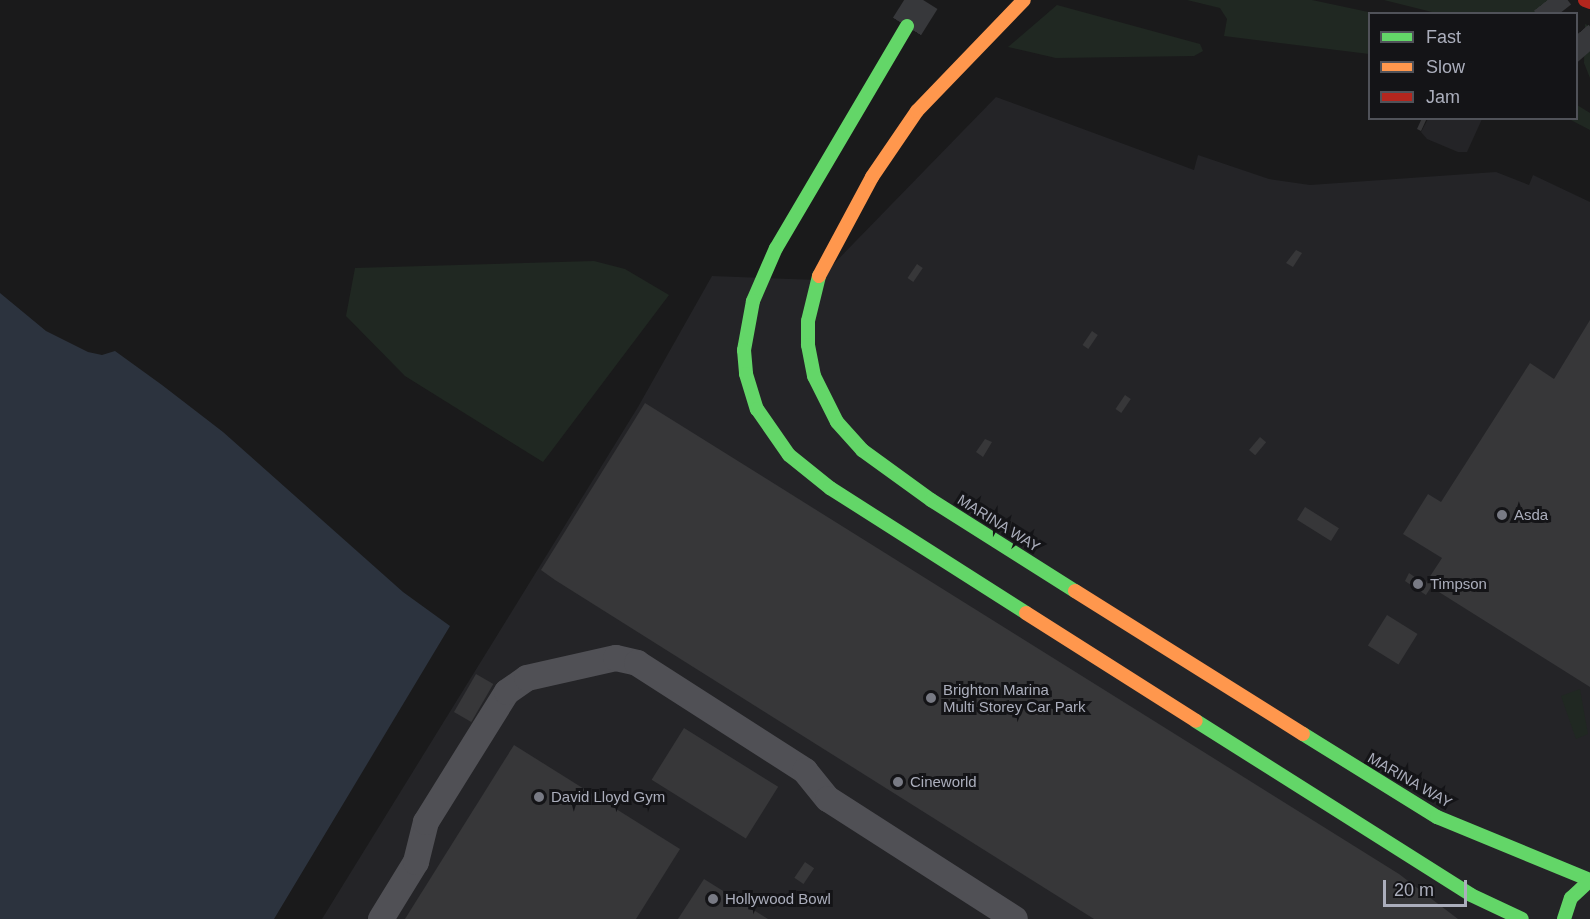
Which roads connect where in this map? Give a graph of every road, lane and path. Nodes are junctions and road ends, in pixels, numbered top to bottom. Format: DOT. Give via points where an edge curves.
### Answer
graph roads {
  1 [pos="1024,0"];
  2 [pos="1585,0"];
  3 [pos="1590,2"];
  4 [pos="907,26"];
  5 [pos="1590,880"];
  6 [pos="381,919"];
  7 [pos="1015,919"];
  8 [pos="1521,919"];
  9 [pos="1564,919"];
  1 -- 5 [label="street, MARINA WAY" via="917,111 872,177 822,265 808,321 808,345 814,376 837,422 862,450 931,500 1437,817"];
  2 -- 3 [label="street"];
  4 -- 8 [label="street" via="776,248 753,301 744,350 746,374 769,430 789,455 830,488 1471,895"];
  5 -- 9 [label="street" via="1571,898"];
  6 -- 7 [label="street" via="416,862 426,822 507,692 527,678 616,658 637,663 805,771 828,799"];
}
